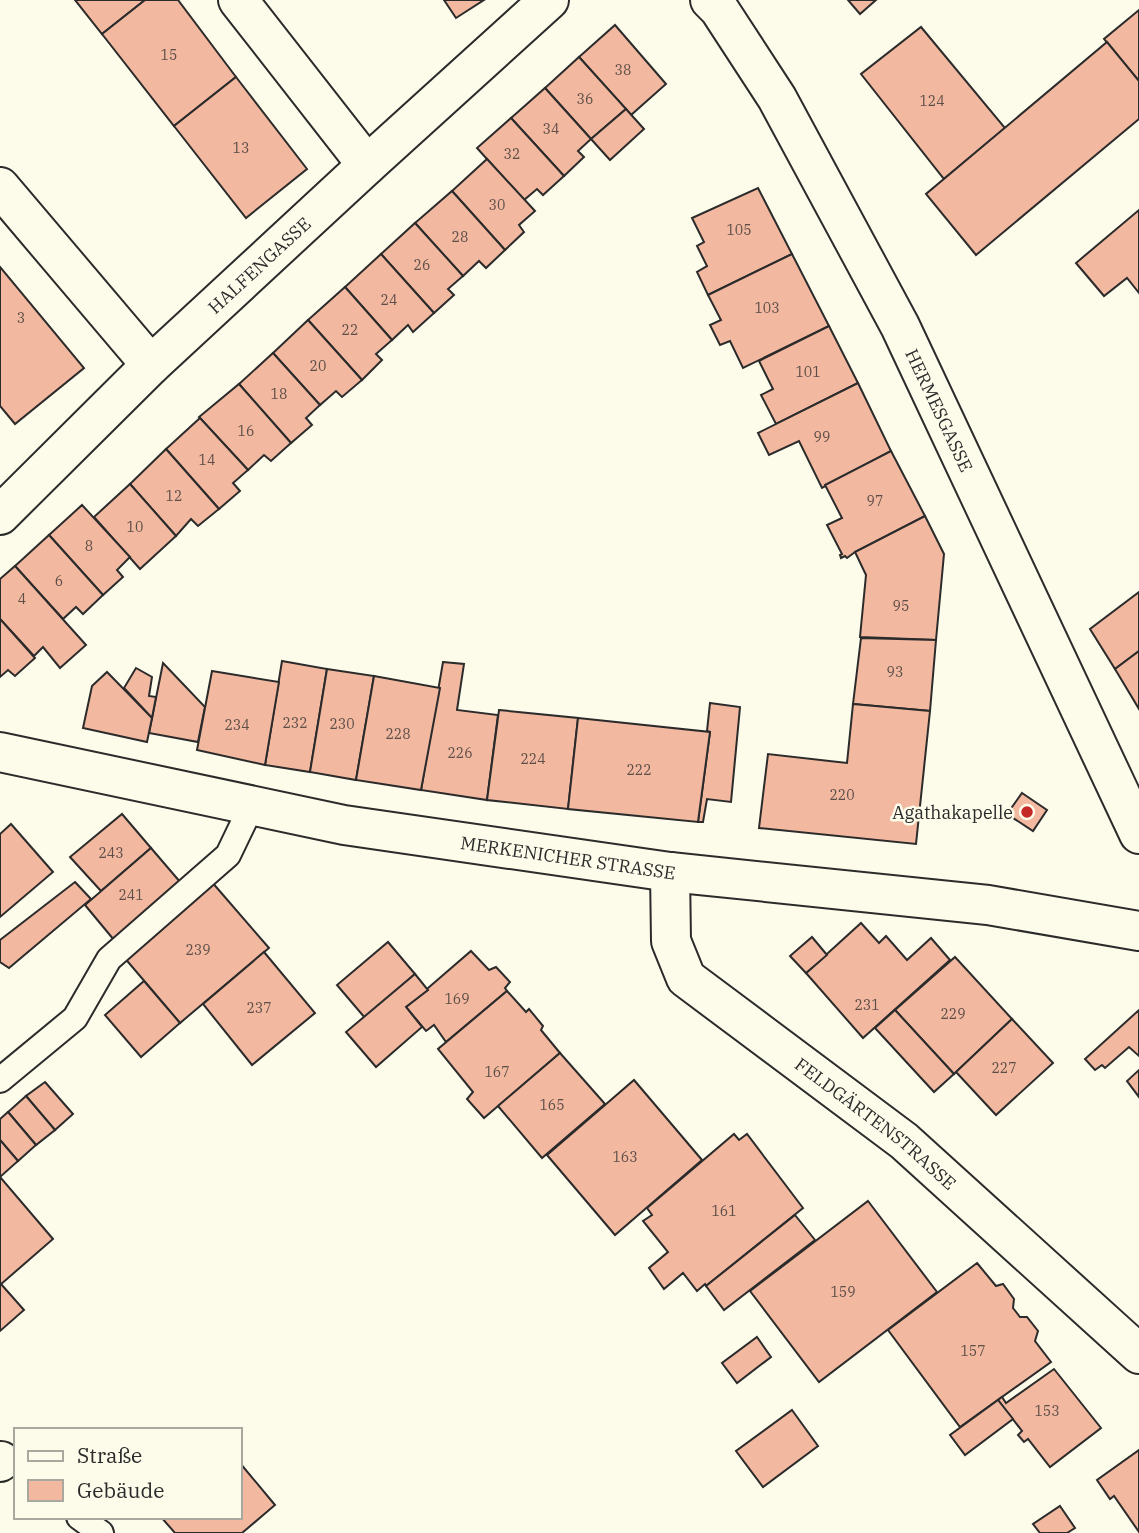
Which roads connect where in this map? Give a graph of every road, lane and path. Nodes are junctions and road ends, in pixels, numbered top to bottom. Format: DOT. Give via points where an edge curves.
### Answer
graph roads {
  1 [pos="238,0"];
  2 [pos="549,0"];
  3 [pos="710,0"];
  4 [pos="367,165"];
  5 [pos="0,187"];
  6 [pos="151,365"];
  7 [pos="0,514"];
  8 [pos="0,752"];
  9 [pos="252,805"];
  10 [pos="1139,834"];
  11 [pos="670,872"];
  12 [pos="1139,931"];
  13 [pos="0,1080"];
  14 [pos="1139,1354"];
  15 [pos="82,1519"];
  16 [pos="101,1533"];
  1 -- 4 [label="street"];
  2 -- 4 [label="street, HALFENGASSE"];
  3 -- 10 [label="street, HERMESGASSE" via="777,98 900,326"];
  4 -- 6 [label="street, HALFENGASSE"];
  5 -- 6 [label="street"];
  6 -- 7 [label="street, HALFENGASSE"];
  8 -- 9 [label="street, MERKENICHER STRASSE"];
  9 -- 11 [label="street, MERKENICHER STRASSE" via="344,825"];
  9 -- 13 [label="lane" via="228,855 109,960 75,1018"];
  11 -- 12 [label="street, MERKENICHER STRASSE" via="988,905"];
  11 -- 14 [label="street, FELDGÄRTENSTRASSE" via="671,941 686,978 904,1142"];
  15 -- 16 [label="lane"];
}
